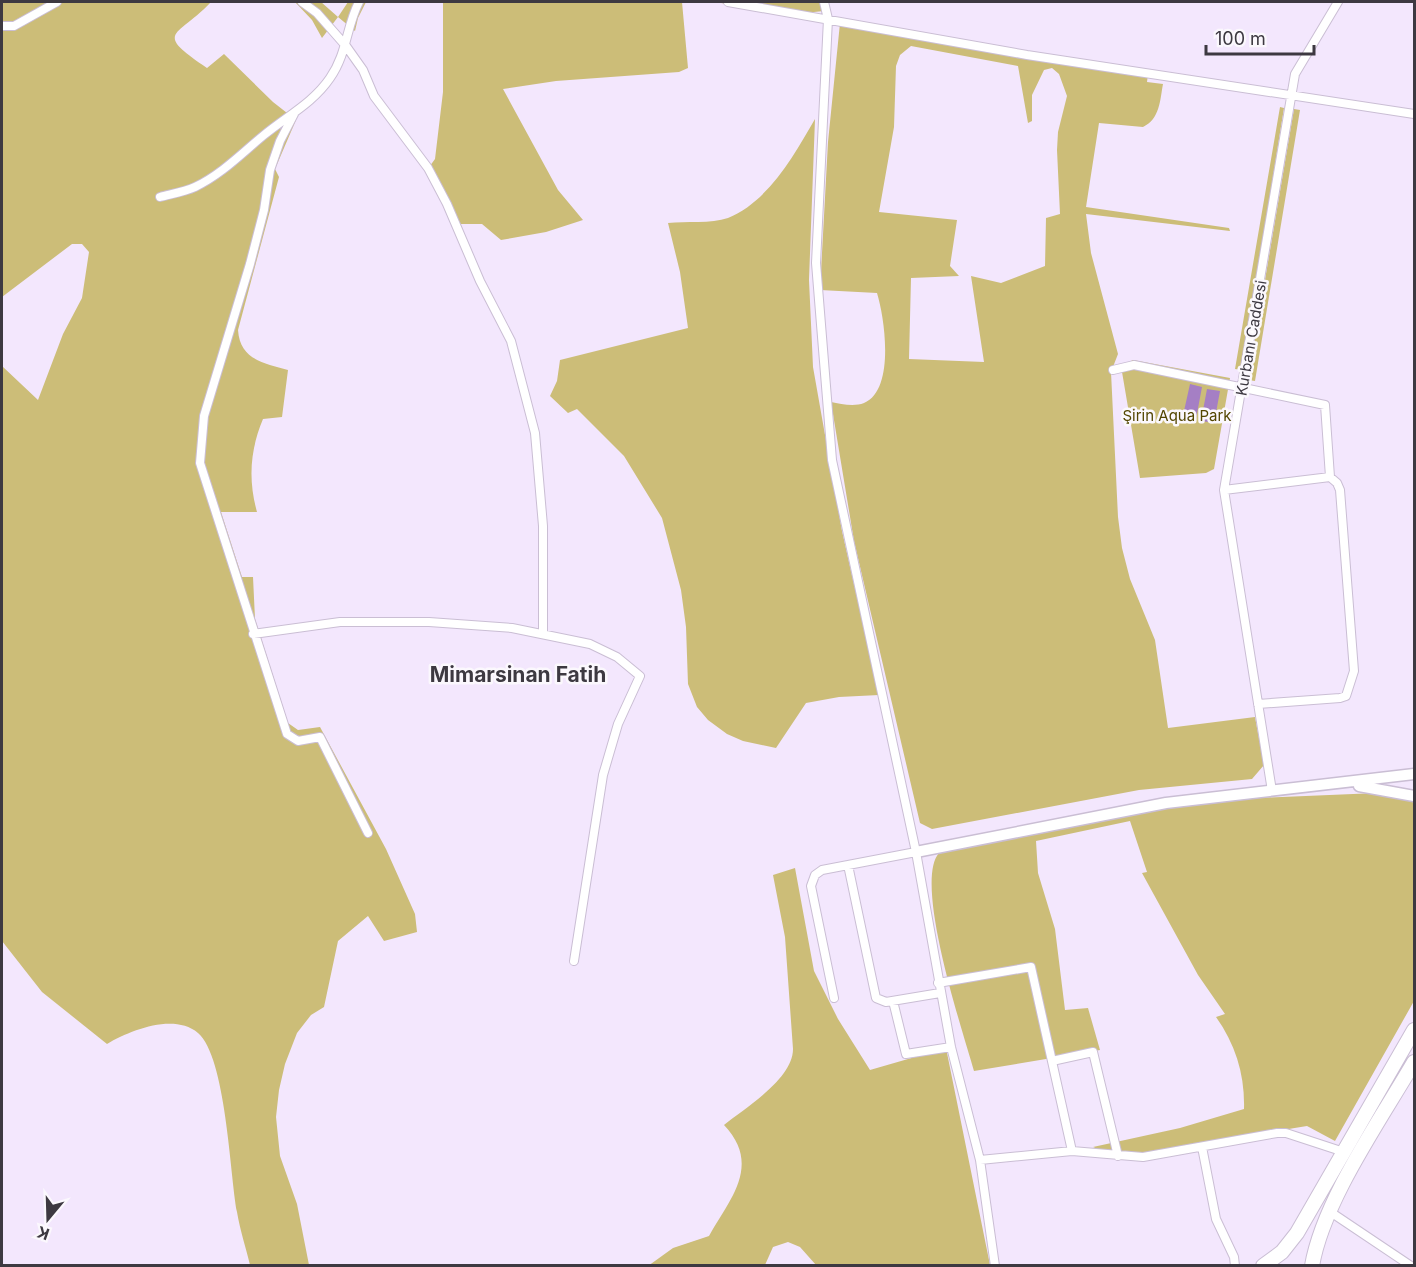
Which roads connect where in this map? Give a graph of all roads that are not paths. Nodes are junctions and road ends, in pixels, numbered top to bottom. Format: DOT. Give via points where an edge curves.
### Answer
graph roads {
  1 [pos="57,2"];
  2 [pos="302,2"];
  3 [pos="359,2"];
  4 [pos="728,2"];
  5 [pos="824,2"];
  6 [pos="1338,2"];
  7 [pos="828,20"];
  8 [pos="2,26"];
  9 [pos="346,46"];
  10 [pos="1291,96"];
  11 [pos="294,114"];
  12 [pos="1414,114"];
  13 [pos="160,197"];
  14 [pos="1113,370"];
  15 [pos="1243,388"];
  16 [pos="1330,477"];
  17 [pos="1224,490"];
  18 [pos="253,634"];
  19 [pos="543,634"];
  20 [pos="1258,704"];
  21 [pos="1414,774"];
  22 [pos="1341,784"];
  23 [pos="1272,791"];
  24 [pos="1414,796"];
  25 [pos="368,833"];
  26 [pos="916,852"];
  27 [pos="848,865"];
  28 [pos="574,961"];
  29 [pos="938,983"];
  30 [pos="940,993"];
  31 [pos="834,998"];
  32 [pos="893,1000"];
  33 [pos="1414,1030"];
  34 [pos="951,1047"];
  35 [pos="1052,1061"];
  36 [pos="1414,1062"];
  37 [pos="1202,1147"];
  38 [pos="1072,1151"];
  39 [pos="1344,1152"];
  40 [pos="1118,1156"];
  41 [pos="980,1160"];
  42 [pos="1329,1211"];
  43 [pos="995,1266"];
  44 [pos="1235,1266"];
  45 [pos="1264,1266"];
  46 [pos="1276,1266"];
  47 [pos="1312,1266"];
  48 [pos="1411,1266"];
  1 -- 8 [label="street" via="14,26"];
  2 -- 9 [label="street"];
  3 -- 9 [label="street" via="349,21"];
  4 -- 7 [label="street"];
  5 -- 7 [label="street"];
  6 -- 10 [label="street, Kurbanı Caddesi" via="1295,74"];
  7 -- 10 [label="street" via="1027,56"];
  7 -- 26 [label="street" via="816,263 832,460"];
  9 -- 11 [label="street" via="331,77"];
  9 -- 19 [label="street" via="363,70 374,96 428,168 511,341 535,433 543,526"];
  10 -- 12 [label="street"];
  10 -- 15 [label="street, Kurbanı Caddesi"];
  11 -- 13 [label="street" via="223,171 193,188"];
  11 -- 18 [label="street" via="270,170 250,264 204,416 200,463"];
  14 -- 15 [label="street" via="1134,365"];
  15 -- 16 [label="street" via="1325,405"];
  15 -- 17 [label="street, Kurbanı Caddesi"];
  16 -- 17 [label="street"];
  16 -- 20 [label="street" via="1340,490 1352,682 1346,696 1340,698"];
  17 -- 20 [label="street, Kurbanı Caddesi"];
  18 -- 19 [label="street" via="351,622 450,624"];
  18 -- 25 [label="street" via="287,734 298,741 320,737"];
  19 -- 28 [label="street" via="590,644 617,657 640,676 618,724 603,775"];
  20 -- 23 [label="street, Kurbanı Caddesi"];
  21 -- 22 [label="street"];
  22 -- 23 [label="street"];
  22 -- 24 [label="street"];
  23 -- 26 [label="street" via="1166,803"];
  26 -- 27 [label="street"];
  26 -- 29 [label="street"];
  27 -- 31 [label="street" via="822,870 811,886"];
  27 -- 32 [label="street" via="874,995 880,1001"];
  29 -- 30 [label="street"];
  29 -- 35 [label="street" via="1031,967"];
  30 -- 32 [label="street"];
  30 -- 34 [label="street"];
  32 -- 34 [label="street" via="906,1054"];
  33 -- 39 [label="highway"];
  34 -- 41 [label="street"];
  35 -- 38 [label="street"];
  35 -- 40 [label="street" via="1093,1052"];
  36 -- 42 [label="highway"];
  37 -- 39 [label="street" via="1286,1134"];
  37 -- 40 [label="street" via="1143,1157"];
  37 -- 44 [label="street" via="1216,1219"];
  38 -- 40 [label="street"];
  38 -- 41 [label="street"];
  39 -- 45 [label="highway" via="1297,1233"];
  41 -- 43 [label="street"];
  42 -- 47 [label="highway"];
  42 -- 48 [label="street"];
  45 -- 46 [label="highway"];
}
